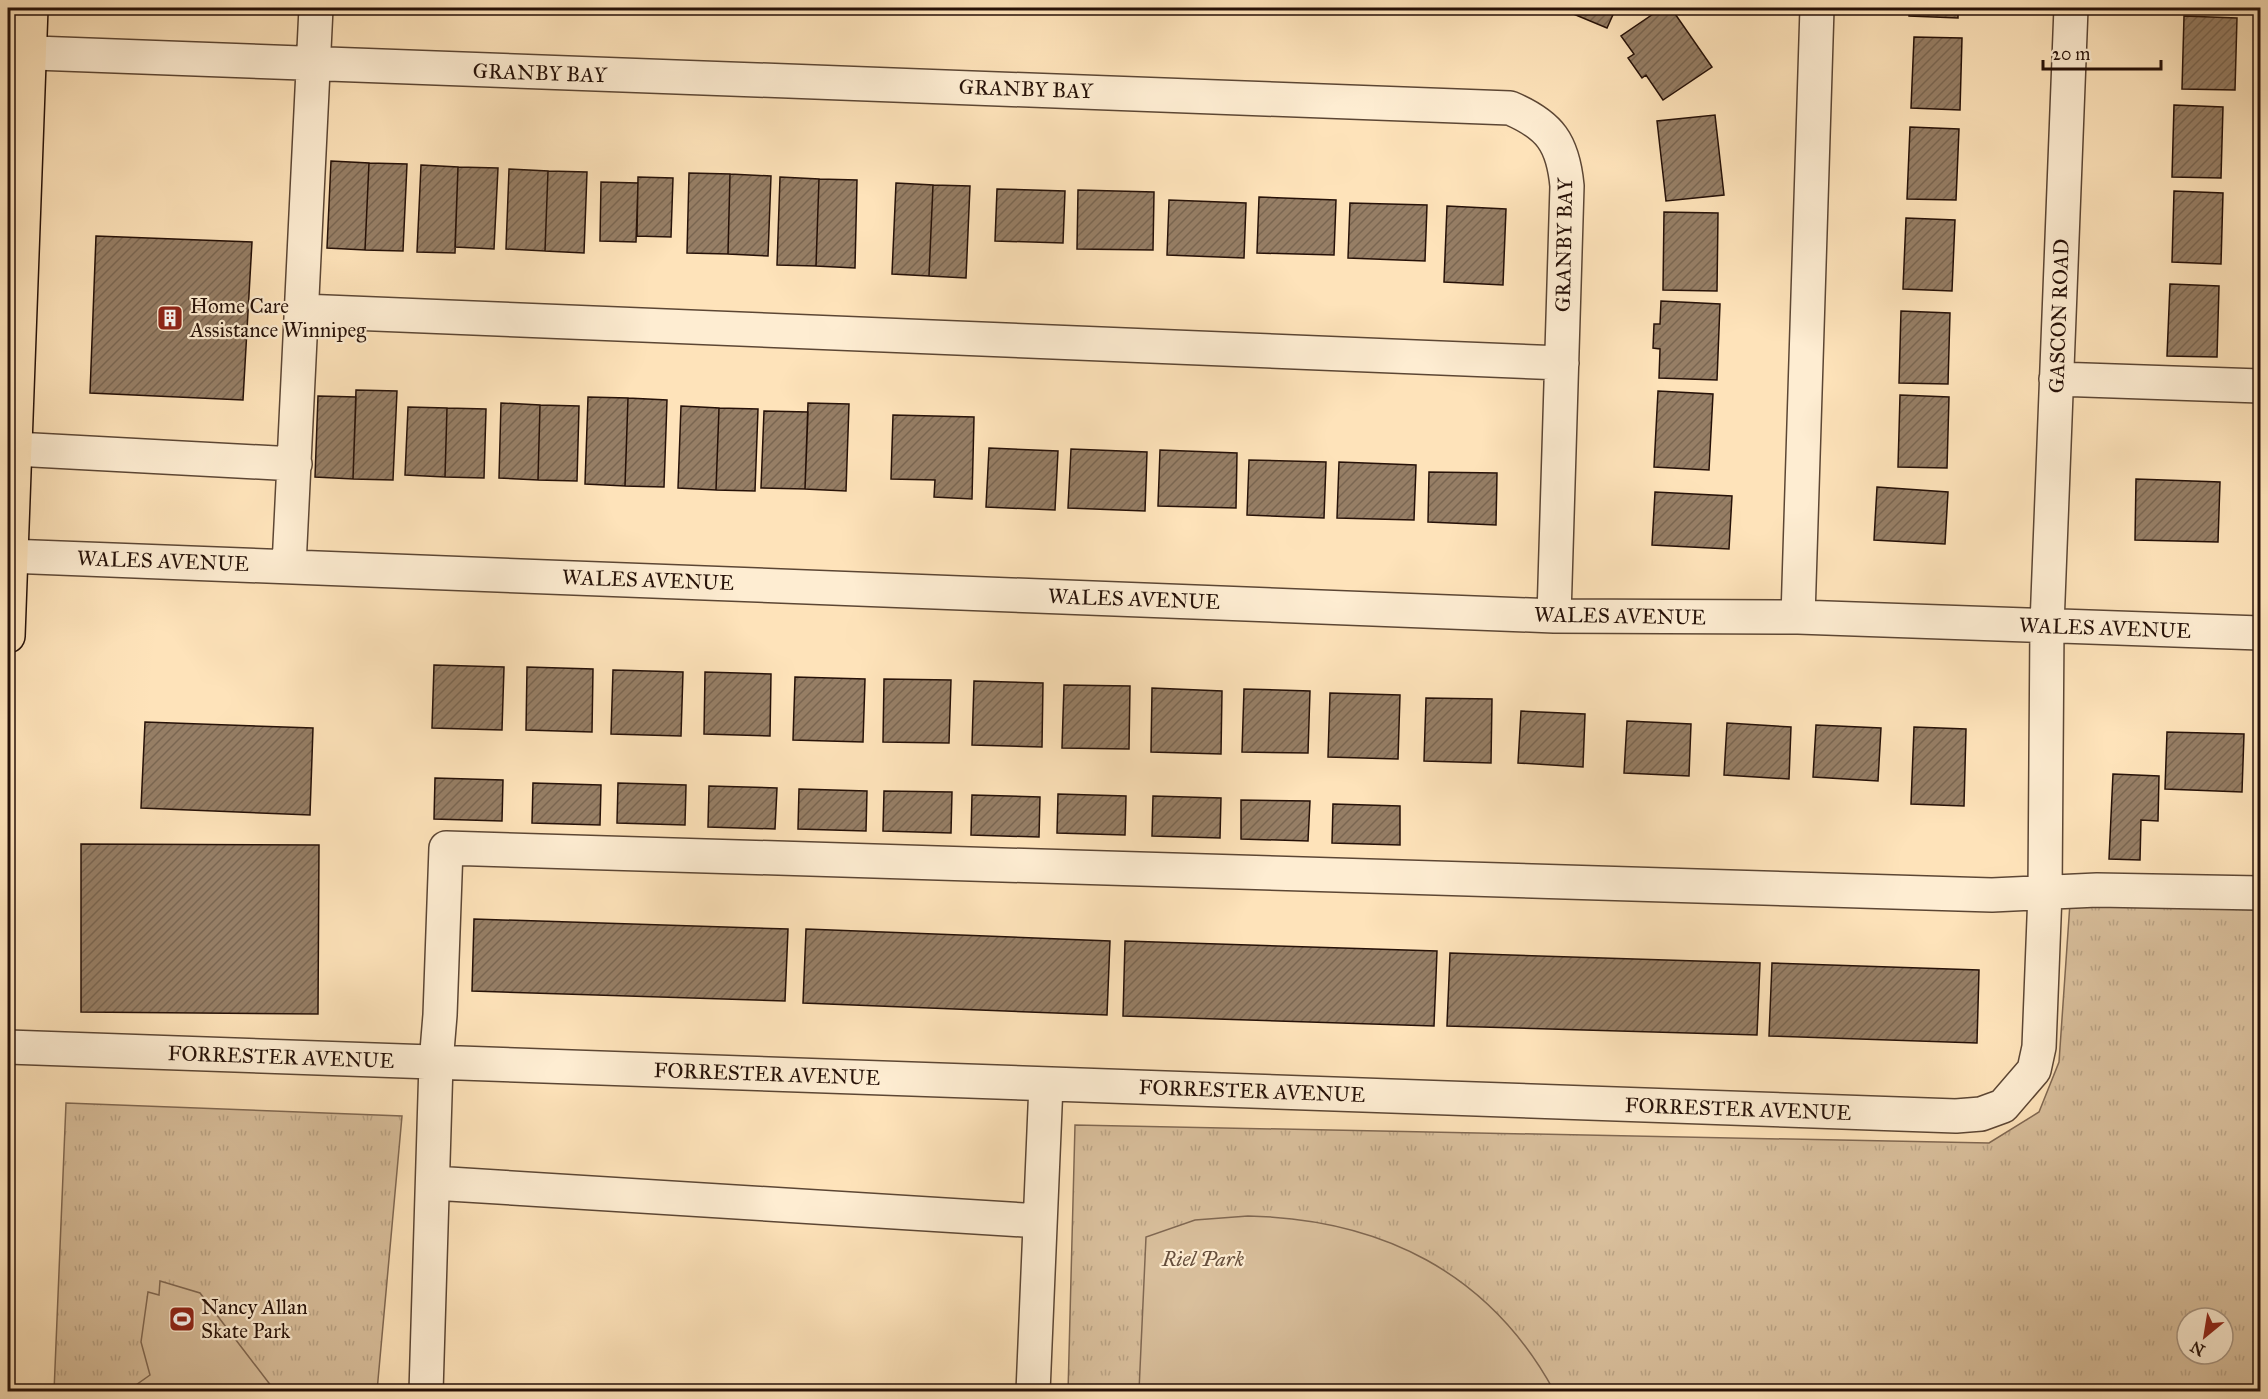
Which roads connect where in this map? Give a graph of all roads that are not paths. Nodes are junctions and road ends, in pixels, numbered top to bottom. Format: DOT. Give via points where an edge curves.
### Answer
graph roads {
  1 [pos="31,8"];
  2 [pos="316,8"];
  3 [pos="1817,8"];
  4 [pos="2071,8"];
  5 [pos="315,65"];
  6 [pos="18,68"];
  7 [pos="302,311"];
  8 [pos="1562,363"];
  9 [pos="2056,379"];
  10 [pos="2260,386"];
  11 [pos="15,449"];
  12 [pos="295,464"];
  13 [pos="9,556"];
  14 [pos="290,566"];
  15 [pos="1554,616"];
  16 [pos="1798,617"];
  17 [pos="2047,626"];
  18 [pos="2260,633"];
  19 [pos="8,636"];
  20 [pos="2045,893"];
  21 [pos="2260,893"];
  22 [pos="8,1047"];
  23 [pos="436,1063"];
  24 [pos="1046,1084"];
  25 [pos="433,1183"];
  26 [pos="1040,1221"];
  27 [pos="426,1392"];
  28 [pos="1033,1392"];
  1 -- 6 [label="main road"];
  2 -- 5 [label="street"];
  3 -- 16 [label="street"];
  4 -- 9 [label="street, GASCON ROAD"];
  5 -- 6 [label="street, GRANBY BAY"];
  5 -- 7 [label="street"];
  5 -- 8 [label="street, GRANBY BAY" via="1510,108 1530,116 1546,129 1559,147 1565,166"];
  6 -- 11 [label="main road"];
  7 -- 8 [label="street"];
  7 -- 12 [label="street"];
  8 -- 15 [label="street, GRANBY BAY"];
  9 -- 10 [label="street"];
  9 -- 17 [label="street, GASCON ROAD"];
  11 -- 12 [label="street"];
  11 -- 13 [label="main road"];
  12 -- 14 [label="street"];
  13 -- 14 [label="street, WALES AVENUE"];
  13 -- 19 [label="main road"];
  14 -- 15 [label="street, WALES AVENUE"];
  15 -- 16 [label="street, WALES AVENUE"];
  16 -- 17 [label="street, WALES AVENUE"];
  17 -- 18 [label="street, WALES AVENUE"];
  17 -- 20 [label="street, FORRESTER AVENUE"];
  20 -- 21 [label="street"];
  20 -- 23 [label="street" via="1992,895 446,848"];
  20 -- 24 [label="street, FORRESTER AVENUE" via="2039,1047 2034,1070 2003,1106 1980,1114"];
  22 -- 23 [label="street, FORRESTER AVENUE"];
  23 -- 24 [label="street, FORRESTER AVENUE"];
  23 -- 25 [label="street"];
  24 -- 26 [label="street"];
  25 -- 26 [label="street"];
  25 -- 27 [label="street"];
  26 -- 28 [label="street"];
}
